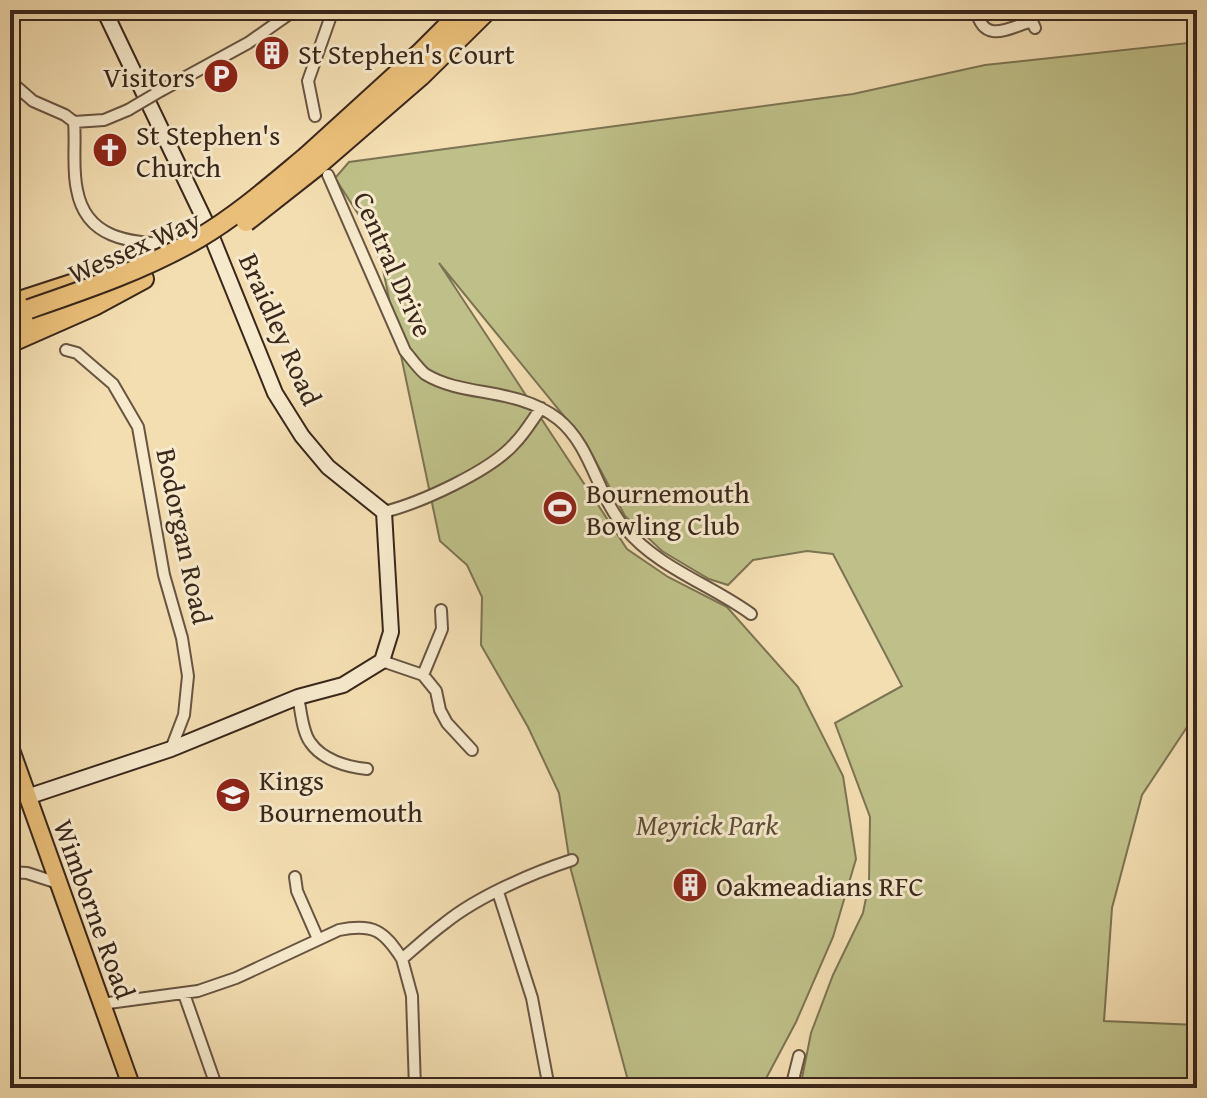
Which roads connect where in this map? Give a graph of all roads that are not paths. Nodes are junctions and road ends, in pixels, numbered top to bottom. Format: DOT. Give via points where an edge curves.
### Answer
graph roads {
  1 [pos="104,10"];
  2 [pos="295,10"];
  3 [pos="333,10"];
  4 [pos="463,10"];
  5 [pos="488,10"];
  6 [pos="976,10"];
  7 [pos="1035,28"];
  8 [pos="10,81"];
  9 [pos="316,109"];
  10 [pos="74,122"];
  11 [pos="317,166"];
  12 [pos="211,237"];
  13 [pos="27,313"];
  14 [pos="10,315"];
  15 [pos="10,326"];
  16 [pos="10,343"];
  17 [pos="75,349"];
  18 [pos="541,408"];
  19 [pos="384,512"];
  20 [pos="441,610"];
  21 [pos="751,614"];
  22 [pos="382,661"];
  23 [pos="423,675"];
  24 [pos="298,697"];
  25 [pos="10,747"];
  26 [pos="171,749"];
  27 [pos="472,750"];
  28 [pos="367,769"];
  29 [pos="27,797"];
  30 [pos="572,860"];
  31 [pos="10,872"];
  32 [pos="295,877"];
  33 [pos="58,883"];
  34 [pos="498,892"];
  35 [pos="318,939"];
  36 [pos="402,959"];
  37 [pos="184,994"];
  38 [pos="101,1004"];
  39 [pos="799,1056"];
  40 [pos="132,1088"];
  41 [pos="217,1088"];
  42 [pos="415,1088"];
  43 [pos="549,1088"];
  44 [pos="791,1088"];
  1 -- 12 [label="street, Braidley Road"];
  2 -- 10 [label="street, bridge" via="248,43 128,110 104,120"];
  3 -- 9 [label="street" via="308,81"];
  4 -- 11 [label="highway, Wessex Way"];
  5 -- 11 [label="highway, Wessex Way"];
  6 -- 7 [label="street" via="982,25 993,33 1032,21"];
  8 -- 10 [label="street" via="33,101"];
  10 -- 12 [label="street" via="76,190 99,229 122,241 188,245"];
  11 -- 13 [label="highway, Wessex Way, bridge" via="173,253"];
  11 -- 13 [label="highway, Wessex Way, bridge" via="224,237 144,279"];
  11 -- 18 [label="street, Central Drive" via="405,351 424,373"];
  12 -- 19 [label="street, Braidley Road" via="275,393 302,436 328,467"];
  13 -- 14 [label="highway, Wessex Way"];
  13 -- 15 [label="highway, Wessex Way"];
  13 -- 16 [label="highway"];
  17 -- 26 [label="street, Bodorgan Road" via="113,384 138,427 188,676 184,715"];
  18 -- 19 [label="street" via="515,444 483,470"];
  18 -- 21 [label="street, Central Drive" via="576,438 607,502 647,551"];
  19 -- 22 [label="street" via="391,632"];
  20 -- 23 [label="street" via="442,629"];
  22 -- 23 [label="street"];
  22 -- 24 [label="street" via="343,685"];
  23 -- 27 [label="street" via="436,691 447,723"];
  24 -- 26 [label="street"];
  24 -- 28 [label="street" via="309,741 330,759"];
  25 -- 29 [label="main road, Wimborne Road"];
  26 -- 29 [label="street"];
  29 -- 33 [label="main road, Wimborne Road"];
  30 -- 34 [label="street"];
  31 -- 33 [label="street"];
  32 -- 35 [label="street"];
  33 -- 38 [label="main road, Wimborne Road"];
  34 -- 36 [label="street" via="447,921"];
  34 -- 43 [label="street" via="532,998"];
  35 -- 36 [label="street" via="353,927 374,929"];
  35 -- 37 [label="street" via="236,978"];
  36 -- 42 [label="street" via="412,996"];
  37 -- 38 [label="street"];
  37 -- 41 [label="street"];
  38 -- 40 [label="main road, Wimborne Road"];
  39 -- 44 [label="street"];
}
